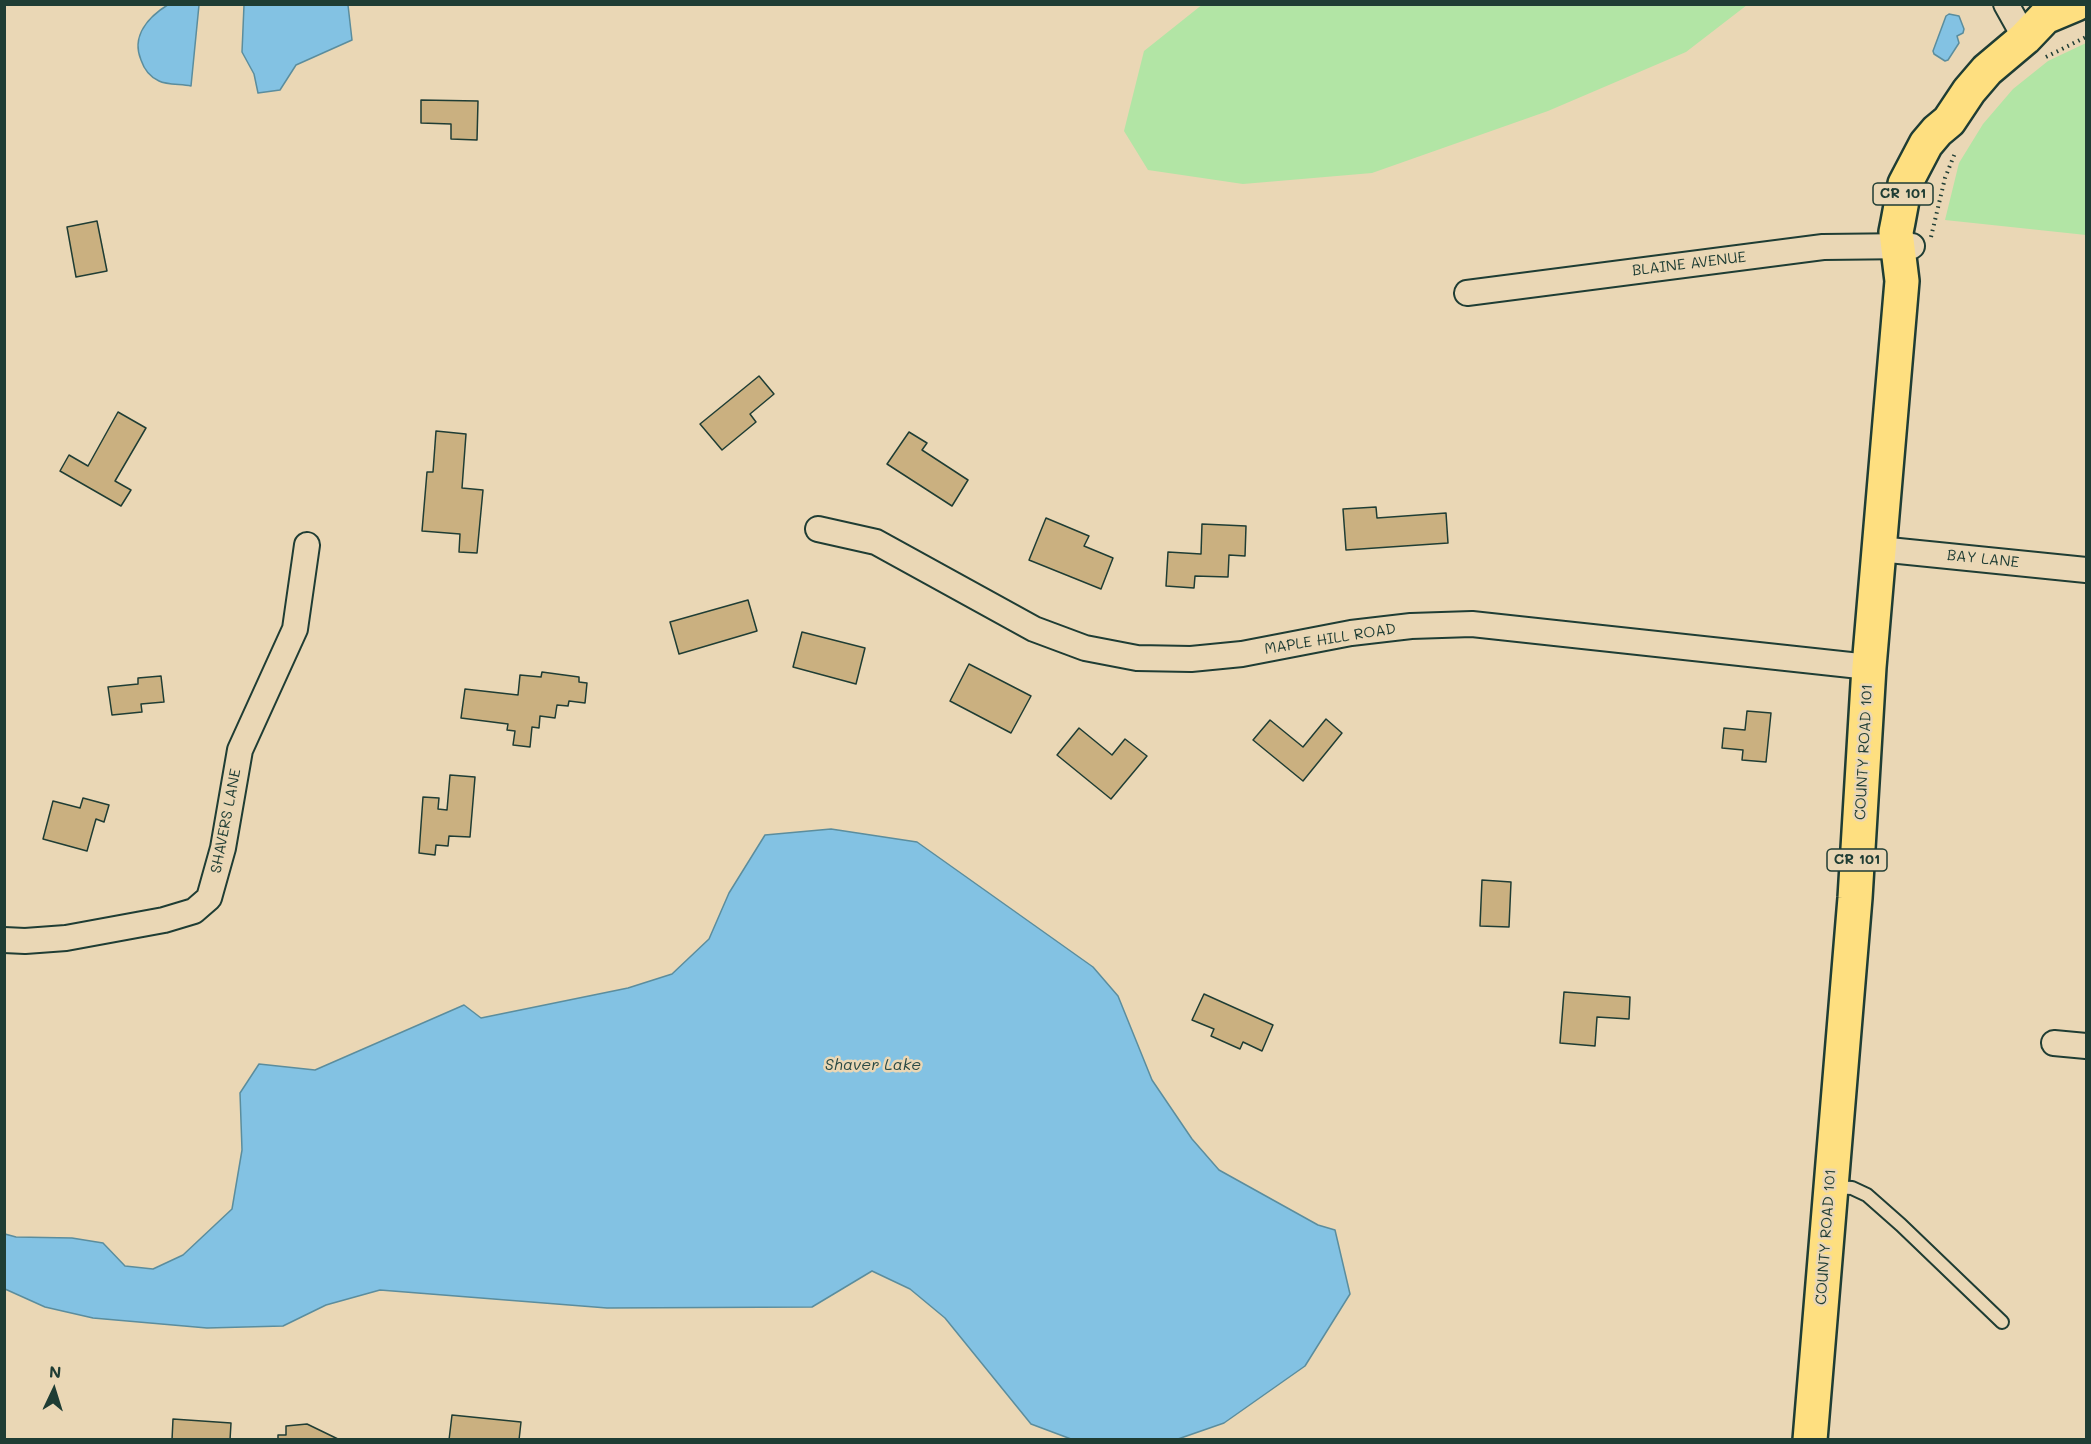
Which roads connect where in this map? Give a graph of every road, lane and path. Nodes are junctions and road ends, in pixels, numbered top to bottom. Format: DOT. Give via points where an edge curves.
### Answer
graph roads {
  1 [pos="2006,4"];
  2 [pos="2076,4"];
  3 [pos="2086,24"];
  4 [pos="2086,37"];
  5 [pos="2034,48"];
  6 [pos="1953,134"];
  7 [pos="1913,244"];
  8 [pos="1467,293"];
  9 [pos="818,528"];
  10 [pos="307,545"];
  11 [pos="1879,549"];
  12 [pos="2086,570"];
  13 [pos="1869,667"];
  14 [pos="4,940"];
  15 [pos="2054,1043"];
  16 [pos="2086,1046"];
  17 [pos="1830,1187"];
  18 [pos="2002,1322"];
  19 [pos="1810,1440"];
  1 -- 5 [label="street"];
  2 -- 5 [label="main road, COUNTY ROAD 101 / CR 101" via="2045,17"];
  3 -- 5 [label="main road" via="2055,34"];
  4 -- 5 [label="path" via="2051,53"];
  5 -- 6 [label="main road, COUNTY ROAD 101 / CR 101" via="1987,70 1969,90"];
  6 -- 7 [label="path" via="1945,178"];
  6 -- 7 [label="main road, COUNTY ROAD 101 / CR 101" via="1946,136 1924,193"];
  7 -- 8 [label="street, BLAINE AVENUE" via="1823,247"];
  7 -- 11 [label="main road, COUNTY ROAD 101 / CR 101" via="1902,280"];
  9 -- 13 [label="street, MAPLE HILL ROAD" via="876,542 1034,629 1084,648 1137,658 1232,655 1351,633 1472,624"];
  10 -- 14 [label="street, SHAVERS LANE" via="295,629 240,750 223,848 209,898 194,911 164,920 66,938"];
  11 -- 12 [label="street, BAY LANE"];
  11 -- 13 [label="main road, COUNTY ROAD 101 / CR 101"];
  13 -- 17 [label="main road, COUNTY ROAD 101 / CR 101" via="1855,898"];
  15 -- 16 [label="street"];
  17 -- 18 [label="lane" via="1852,1188 1867,1195"];
  17 -- 19 [label="main road, COUNTY ROAD 101 / CR 101"];
}
